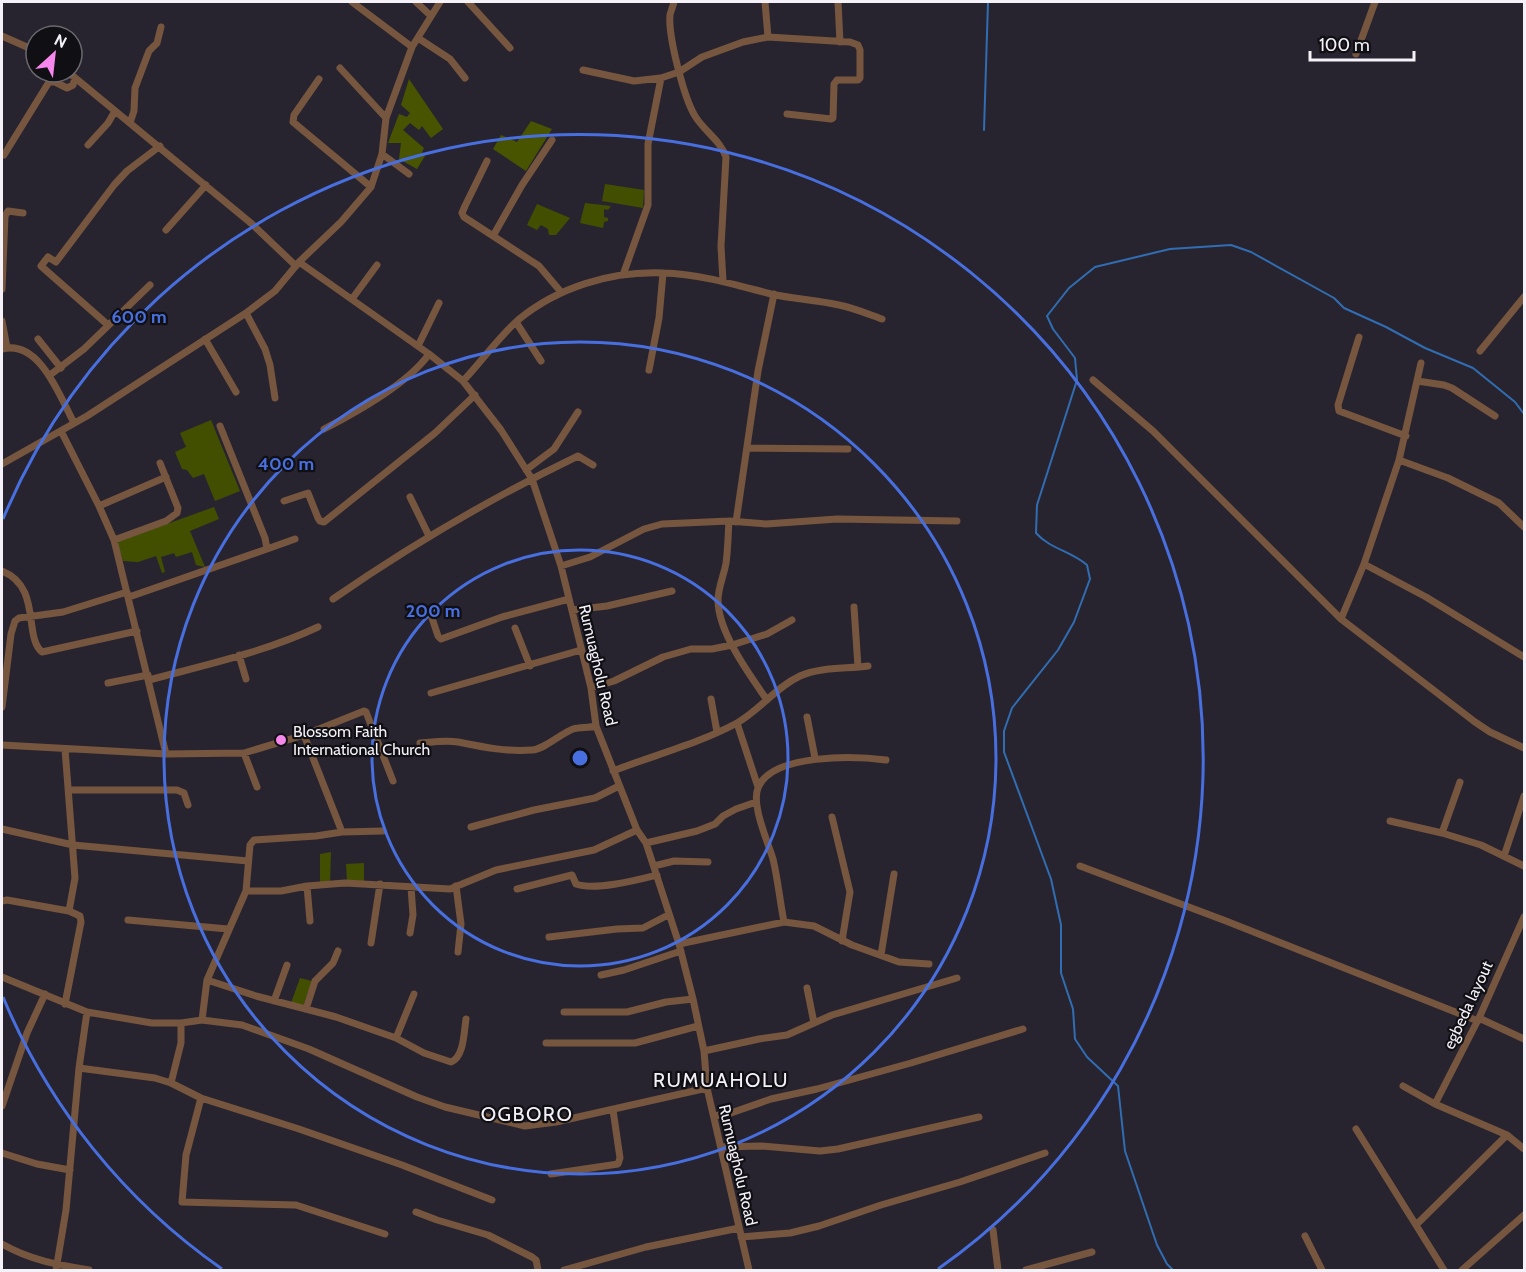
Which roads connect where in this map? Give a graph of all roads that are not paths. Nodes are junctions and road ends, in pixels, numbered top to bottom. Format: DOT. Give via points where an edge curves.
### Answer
graph roads {
  1 [pos="352,2"];
  2 [pos="416,2"];
  3 [pos="440,2"];
  4 [pos="468,2"];
  5 [pos="674,2"];
  6 [pos="765,2"];
  7 [pos="838,2"];
  8 [pos="1375,2"];
  9 [pos="431,16"];
  10 [pos="161,27"];
  11 [pos="2,36"];
  12 [pos="768,37"];
  13 [pos="418,38"];
  14 [pos="840,42"];
  15 [pos="24,46"];
  16 [pos="412,47"];
  17 [pos="510,48"];
  18 [pos="1356,54"];
  19 [pos="340,68"];
  20 [pos="583,70"];
  21 [pos="679,72"];
  22 [pos="465,78"];
  23 [pos="661,78"];
  24 [pos="319,79"];
  25 [pos="48,84"];
  26 [pos="59,84"];
  27 [pos="73,84"];
  28 [pos="82,84"];
  29 [pos="116,111"];
  30 [pos="787,114"];
  31 [pos="386,118"];
  32 [pos="130,123"];
  33 [pos="552,140"];
  34 [pos="88,145"];
  35 [pos="160,146"];
  36 [pos="382,154"];
  37 [pos="4,155"];
  38 [pos="487,161"];
  39 [pos="409,174"];
  40 [pos="206,185"];
  41 [pos="371,187"];
  42 [pos="23,213"];
  43 [pos="166,230"];
  44 [pos="493,236"];
  45 [pos="297,264"];
  46 [pos="377,265"];
  47 [pos="663,273"];
  48 [pos="623,275"];
  49 [pos="723,281"];
  50 [pos="150,285"];
  51 [pos="2,288"];
  52 [pos="561,292"];
  53 [pos="774,294"];
  54 [pos="1524,297"];
  55 [pos="352,299"];
  56 [pos="439,303"];
  57 [pos="246,313"];
  58 [pos="882,319"];
  59 [pos="2,321"];
  60 [pos="516,322"];
  61 [pos="108,325"];
  62 [pos="1359,337"];
  63 [pos="38,339"];
  64 [pos="205,339"];
  65 [pos="418,346"];
  66 [pos="4,348"];
  67 [pos="1480,351"];
  68 [pos="429,354"];
  69 [pos="541,361"];
  70 [pos="1421,363"];
  71 [pos="61,368"];
  72 [pos="649,369"];
  73 [pos="50,375"];
  74 [pos="1093,380"];
  75 [pos="463,381"];
  76 [pos="1417,381"];
  77 [pos="236,392"];
  78 [pos="475,395"];
  79 [pos="275,398"];
  80 [pos="578,412"];
  81 [pos="1495,416"];
  82 [pos="74,423"];
  83 [pos="219,426"];
  84 [pos="324,429"];
  85 [pos="61,431"];
  86 [pos="1406,436"];
  87 [pos="747,448"];
  88 [pos="848,449"];
  89 [pos="1400,460"];
  90 [pos="160,463"];
  91 [pos="2,464"];
  92 [pos="593,465"];
  93 [pos="526,470"];
  94 [pos="166,477"];
  95 [pos="532,479"];
  96 [pos="410,496"];
  97 [pos="284,501"];
  98 [pos="99,506"];
  99 [pos="733,521"];
  100 [pos="957,521"];
  101 [pos="1524,527"];
  102 [pos="429,536"];
  103 [pos="295,539"];
  104 [pos="114,540"];
  105 [pos="267,549"];
  106 [pos="1364,564"];
  107 [pos="561,566"];
  108 [pos="2,571"];
  109 [pos="672,591"];
  110 [pos="128,594"];
  111 [pos="333,599"];
  112 [pos="569,599"];
  113 [pos="854,607"];
  114 [pos="572,610"];
  115 [pos="431,615"];
  116 [pos="31,616"];
  117 [pos="1341,619"];
  118 [pos="792,620"];
  119 [pos="318,627"];
  120 [pos="515,628"];
  121 [pos="137,630"];
  122 [pos="732,645"];
  123 [pos="580,650"];
  124 [pos="239,655"];
  125 [pos="1524,657"];
  126 [pos="530,666"];
  127 [pos="868,666"];
  128 [pos="858,667"];
  129 [pos="148,677"];
  130 [pos="246,679"];
  131 [pos="108,683"];
  132 [pos="591,688"];
  133 [pos="431,693"];
  134 [pos="711,699"];
  135 [pos="767,700"];
  136 [pos="2,707"];
  137 [pos="807,717"];
  138 [pos="737,723"];
  139 [pos="596,726"];
  140 [pos="717,732"];
  141 [pos="304,735"];
  142 [pos="420,742"];
  143 [pos="2,746"];
  144 [pos="1524,748"];
  145 [pos="65,749"];
  146 [pos="244,753"];
  147 [pos="166,754"];
  148 [pos="815,758"];
  149 [pos="886,760"];
  150 [pos="613,771"];
  151 [pos="393,781"];
  152 [pos="1460,782"];
  153 [pos="619,786"];
  154 [pos="257,787"];
  155 [pos="758,788"];
  156 [pos="69,789"];
  157 [pos="1524,796"];
  158 [pos="756,802"];
  159 [pos="188,805"];
  160 [pos="832,817"];
  161 [pos="1390,821"];
  162 [pos="471,826"];
  163 [pos="2,829"];
  164 [pos="638,830"];
  165 [pos="383,831"];
  166 [pos="342,832"];
  167 [pos="1442,833"];
  168 [pos="646,843"];
  169 [pos="73,845"];
  170 [pos="1504,856"];
  171 [pos="248,861"];
  172 [pos="708,862"];
  173 [pos="654,866"];
  174 [pos="1080,866"];
  175 [pos="1524,866"];
  176 [pos="894,874"];
  177 [pos="657,875"];
  178 [pos="380,884"];
  179 [pos="307,886"];
  180 [pos="456,886"];
  181 [pos="411,887"];
  182 [pos="517,889"];
  183 [pos="246,891"];
  184 [pos="2,901"];
  185 [pos="69,911"];
  186 [pos="668,915"];
  187 [pos="1524,917"];
  188 [pos="129,920"];
  189 [pos="310,921"];
  190 [pos="784,922"];
  191 [pos="228,929"];
  192 [pos="410,933"];
  193 [pos="549,937"];
  194 [pos="842,940"];
  195 [pos="370,943"];
  196 [pos="680,947"];
  197 [pos="338,951"];
  198 [pos="458,952"];
  199 [pos="881,955"];
  200 [pos="928,964"];
  201 [pos="287,965"];
  202 [pos="601,975"];
  203 [pos="2,977"];
  204 [pos="957,978"];
  205 [pos="207,980"];
  206 [pos="807,988"];
  207 [pos="45,994"];
  208 [pos="414,994"];
  209 [pos="693,999"];
  210 [pos="274,1000"];
  211 [pos="64,1004"];
  212 [pos="306,1009"];
  213 [pos="87,1012"];
  214 [pos="564,1012"];
  215 [pos="1479,1019"];
  216 [pos="202,1020"];
  217 [pos="466,1020"];
  218 [pos="181,1023"];
  219 [pos="814,1023"];
  220 [pos="698,1026"];
  221 [pos="1023,1029"];
  222 [pos="396,1038"];
  223 [pos="1524,1039"];
  224 [pos="546,1043"];
  225 [pos="704,1052"];
  226 [pos="79,1068"];
  227 [pos="171,1083"];
  228 [pos="1403,1086"];
  229 [pos="707,1088"];
  230 [pos="201,1098"];
  231 [pos="1435,1104"];
  232 [pos="2,1106"];
  233 [pos="613,1110"];
  234 [pos="714,1116"];
  235 [pos="979,1117"];
  236 [pos="1356,1129"];
  237 [pos="1507,1135"];
  238 [pos="722,1147"];
  239 [pos="1524,1149"];
  240 [pos="1045,1152"];
  241 [pos="2,1154"];
  242 [pos="70,1170"];
  243 [pos="551,1174"];
  244 [pos="492,1200"];
  245 [pos="416,1212"];
  246 [pos="1524,1215"];
  247 [pos="1416,1225"];
  248 [pos="739,1228"];
  249 [pos="993,1230"];
  250 [pos="385,1234"];
  251 [pos="1305,1236"];
  252 [pos="741,1237"];
  253 [pos="2,1244"];
  254 [pos="1092,1252"];
  255 [pos="57,1268"];
  256 [pos="89,1270"];
  257 [pos="538,1270"];
  258 [pos="564,1270"];
  259 [pos="748,1270"];
  260 [pos="998,1270"];
  261 [pos="1026,1270"];
  262 [pos="1322,1270"];
  263 [pos="1444,1270"];
  264 [pos="1462,1270"];
  1 -- 16 [label="street"];
  2 -- 9 [label="street"];
  3 -- 9 [label="street"];
  4 -- 17 [label="street"];
  5 -- 21 [label="street" via="670,15"];
  6 -- 12 [label="street"];
  7 -- 14 [label="street"];
  8 -- 18 [label="street"];
  9 -- 13 [label="street"];
  10 -- 32 [label="street" via="135,88"];
  11 -- 15 [label="street"];
  12 -- 14 [label="street"];
  12 -- 21 [label="street" via="702,57"];
  13 -- 16 [label="street"];
  13 -- 22 [label="street" via="450,59"];
  14 -- 30 [label="street" via="858,45 860,78 837,80 834,84 833,118"];
  16 -- 31 [label="street"];
  19 -- 31 [label="street"];
  20 -- 23 [label="street" via="623,81"];
  21 -- 23 [label="street"];
  21 -- 49 [label="street" via="693,114 723,148 726,157"];
  23 -- 48 [label="street" via="648,144 648,205"];
  24 -- 41 [label="street" via="293,122"];
  25 -- 37 [label="street"];
  26 -- 27 [label="street" via="68,88"];
  28 -- 29 [label="street, Rumuagholu Road"];
  29 -- 32 [label="street, Rumuagholu Road"];
  29 -- 34 [label="street"];
  31 -- 36 [label="street"];
  32 -- 35 [label="street, Rumuagholu Road"];
  33 -- 44 [label="street"];
  35 -- 40 [label="street, Rumuagholu Road"];
  35 -- 61 [label="street" via="127,171 56,262 48,257 41,266"];
  36 -- 39 [label="street"];
  36 -- 41 [label="street"];
  38 -- 44 [label="street" via="462,213"];
  40 -- 43 [label="street"];
  40 -- 45 [label="street, Rumuagholu Road"];
  41 -- 45 [label="street" via="342,222"];
  42 -- 51 [label="street" via="12,210 5,216"];
  44 -- 52 [label="street" via="540,266"];
  45 -- 55 [label="street, Rumuagholu Road"];
  45 -- 57 [label="street" via="280,286"];
  46 -- 55 [label="street"];
  47 -- 48 [label="street"];
  47 -- 49 [label="street"];
  47 -- 72 [label="street"];
  48 -- 52 [label="street"];
  49 -- 53 [label="street"];
  50 -- 61 [label="street"];
  52 -- 60 [label="street"];
  53 -- 58 [label="street" via="837,304"];
  53 -- 87 [label="street"];
  54 -- 67 [label="street"];
  55 -- 65 [label="street, Rumuagholu Road"];
  56 -- 65 [label="street"];
  57 -- 64 [label="street"];
  57 -- 79 [label="street" via="265,349"];
  59 -- 66 [label="street"];
  60 -- 69 [label="street"];
  60 -- 75 [label="street"];
  61 -- 71 [label="street"];
  62 -- 86 [label="street" via="1339,411"];
  63 -- 71 [label="street"];
  64 -- 77 [label="street"];
  64 -- 82 [label="street"];
  65 -- 68 [label="street, Rumuagholu Road"];
  66 -- 73 [label="street" via="25,351"];
  68 -- 75 [label="street, Rumuagholu Road"];
  68 -- 84 [label="street" via="409,376"];
  70 -- 76 [label="street"];
  71 -- 73 [label="street"];
  73 -- 82 [label="street"];
  74 -- 117 [label="street" via="1153,431"];
  75 -- 78 [label="street, Rumuagholu Road"];
  76 -- 81 [label="street" via="1452,388"];
  76 -- 86 [label="street"];
  78 -- 93 [label="street, Rumuagholu Road"];
  78 -- 97 [label="street" via="428,440 324,522 318,518 308,494"];
  80 -- 93 [label="street" via="554,449"];
  82 -- 85 [label="street"];
  83 -- 105 [label="street"];
  85 -- 91 [label="street"];
  85 -- 98 [label="street"];
  86 -- 89 [label="street"];
  87 -- 88 [label="street"];
  87 -- 99 [label="street"];
  89 -- 101 [label="street" via="1499,503"];
  89 -- 106 [label="street"];
  90 -- 94 [label="street"];
  92 -- 95 [label="street" via="578,456"];
  93 -- 95 [label="street, Rumuagholu Road"];
  94 -- 98 [label="street"];
  94 -- 104 [label="street" via="178,508 176,515"];
  95 -- 102 [label="street"];
  95 -- 107 [label="street, Rumuagholu Road"];
  96 -- 102 [label="street"];
  98 -- 104 [label="street"];
  99 -- 100 [label="street"];
  99 -- 107 [label="street" via="662,524"];
  99 -- 122 [label="street" via="718,597"];
  102 -- 111 [label="street"];
  103 -- 105 [label="street"];
  104 -- 110 [label="street"];
  105 -- 110 [label="street"];
  106 -- 117 [label="street"];
  106 -- 125 [label="street"];
  107 -- 112 [label="street, Rumuagholu Road"];
  108 -- 116 [label="street" via="21,586"];
  109 -- 114 [label="street"];
  110 -- 116 [label="street" via="63,612"];
  110 -- 121 [label="street"];
  112 -- 114 [label="street, Rumuagholu Road"];
  112 -- 115 [label="street" via="441,639"];
  113 -- 128 [label="street"];
  114 -- 123 [label="street, Rumuagholu Road"];
  116 -- 121 [label="street" via="36,645 42,652"];
  116 -- 136 [label="street" via="19,618 13,624"];
  117 -- 144 [label="street" via="1475,722"];
  118 -- 122 [label="street" via="767,634"];
  119 -- 124 [label="street"];
  120 -- 126 [label="street"];
  121 -- 129 [label="street"];
  122 -- 132 [label="street" via="663,657"];
  122 -- 135 [label="street"];
  123 -- 126 [label="street"];
  123 -- 132 [label="street, Rumuagholu Road"];
  124 -- 129 [label="street"];
  124 -- 130 [label="street"];
  126 -- 133 [label="street"];
  127 -- 128 [label="street"];
  128 -- 135 [label="street" via="800,676"];
  129 -- 131 [label="street"];
  129 -- 147 [label="street"];
  132 -- 139 [label="street, Rumuagholu Road"];
  134 -- 140 [label="street"];
  135 -- 138 [label="street"];
  137 -- 148 [label="street"];
  138 -- 140 [label="street"];
  138 -- 155 [label="street"];
  139 -- 142 [label="street" via="575,729 534,750"];
  139 -- 150 [label="street, Rumuagholu Road"];
  140 -- 150 [label="street"];
  141 -- 146 [label="street"];
  141 -- 151 [label="street" via="364,711"];
  141 -- 166 [label="street"];
  143 -- 145 [label="street"];
  145 -- 147 [label="street"];
  145 -- 156 [label="street"];
  146 -- 147 [label="street"];
  146 -- 154 [label="street"];
  148 -- 149 [label="street"];
  148 -- 155 [label="street" via="770,774"];
  150 -- 153 [label="street, Rumuagholu Road"];
  152 -- 167 [label="street"];
  153 -- 162 [label="street" via="595,798"];
  153 -- 164 [label="street, Rumuagholu Road"];
  155 -- 158 [label="street"];
  156 -- 159 [label="street" via="177,790 184,793"];
  156 -- 169 [label="street"];
  157 -- 170 [label="street"];
  158 -- 168 [label="street" via="698,831"];
  158 -- 190 [label="street" via="773,861"];
  160 -- 194 [label="street" via="850,892"];
  161 -- 167 [label="street"];
  163 -- 169 [label="street"];
  164 -- 168 [label="street, Rumuagholu Road"];
  164 -- 180 [label="street" via="594,850 496,870"];
  165 -- 166 [label="street"];
  166 -- 171 [label="street" via="254,840"];
  167 -- 170 [label="street"];
  168 -- 173 [label="street, Rumuagholu Road"];
  169 -- 171 [label="street"];
  169 -- 185 [label="street" via="75,878"];
  170 -- 175 [label="street"];
  171 -- 183 [label="street"];
  172 -- 173 [label="street" via="674,861"];
  173 -- 177 [label="street, Rumuagholu Road"];
  174 -- 215 [label="street"];
  176 -- 199 [label="street"];
  177 -- 182 [label="street" via="586,885 576,884 572,875"];
  177 -- 186 [label="street, Rumuagholu Road"];
  178 -- 179 [label="street"];
  178 -- 181 [label="street"];
  178 -- 195 [label="street"];
  179 -- 183 [label="street"];
  179 -- 189 [label="street"];
  180 -- 181 [label="street" via="437,890"];
  180 -- 198 [label="street" via="461,924"];
  181 -- 192 [label="street"];
  183 -- 191 [label="street"];
  184 -- 185 [label="street"];
  185 -- 211 [label="street" via="80,916 81,922"];
  186 -- 193 [label="street" via="643,928"];
  186 -- 196 [label="street, Rumuagholu Road"];
  187 -- 215 [label="street, egbeda layout"];
  188 -- 191 [label="street"];
  190 -- 194 [label="street" via="814,926"];
  190 -- 196 [label="street"];
  191 -- 205 [label="street"];
  194 -- 199 [label="street"];
  196 -- 202 [label="street"];
  196 -- 209 [label="street, Rumuagholu Road"];
  197 -- 212 [label="street" via="333,963 315,981"];
  199 -- 200 [label="street" via="899,962"];
  201 -- 210 [label="street"];
  203 -- 207 [label="street"];
  204 -- 219 [label="street"];
  205 -- 210 [label="street"];
  205 -- 216 [label="street"];
  206 -- 219 [label="street"];
  207 -- 211 [label="street"];
  207 -- 232 [label="street"];
  208 -- 222 [label="street"];
  209 -- 214 [label="street" via="627,1012"];
  209 -- 220 [label="street, Rumuagholu Road"];
  210 -- 212 [label="street"];
  211 -- 213 [label="street"];
  212 -- 222 [label="street"];
  213 -- 218 [label="street" via="152,1023"];
  213 -- 226 [label="street"];
  215 -- 223 [label="street"];
  215 -- 231 [label="street, egbeda layout"];
  216 -- 218 [label="street"];
  216 -- 233 [label="street" via="242,1026 309,1049 445,1107 525,1126"];
  217 -- 222 [label="street" via="460,1053 454,1062 424,1053"];
  218 -- 227 [label="street" via="181,1042"];
  219 -- 225 [label="street" via="786,1035"];
  220 -- 224 [label="street" via="635,1043"];
  220 -- 225 [label="street, Rumuagholu Road"];
  221 -- 234 [label="street"];
  225 -- 229 [label="street, Rumuagholu Road"];
  226 -- 227 [label="street"];
  226 -- 242 [label="street"];
  227 -- 230 [label="street"];
  228 -- 231 [label="street"];
  229 -- 233 [label="street"];
  229 -- 234 [label="street, Rumuagholu Road"];
  230 -- 244 [label="street"];
  230 -- 250 [label="street" via="186,1155 182,1202 296,1205"];
  231 -- 237 [label="street"];
  233 -- 243 [label="street" via="618,1164"];
  234 -- 238 [label="street, Rumuagholu Road"];
  235 -- 238 [label="street" via="838,1149"];
  236 -- 247 [label="street"];
  237 -- 239 [label="street"];
  237 -- 247 [label="street"];
  238 -- 248 [label="street, Rumuagholu Road"];
  240 -- 252 [label="street" via="819,1226"];
  241 -- 242 [label="street"];
  242 -- 255 [label="street"];
  245 -- 257 [label="street" via="488,1235 532,1257"];
  246 -- 264 [label="street"];
  247 -- 263 [label="street"];
  248 -- 252 [label="street, Rumuagholu Road"];
  248 -- 258 [label="street" via="646,1247"];
  249 -- 260 [label="street"];
  251 -- 262 [label="street"];
  252 -- 259 [label="street, Rumuagholu Road"];
  253 -- 255 [label="street"];
  254 -- 261 [label="street"];
  255 -- 256 [label="street"];
}
